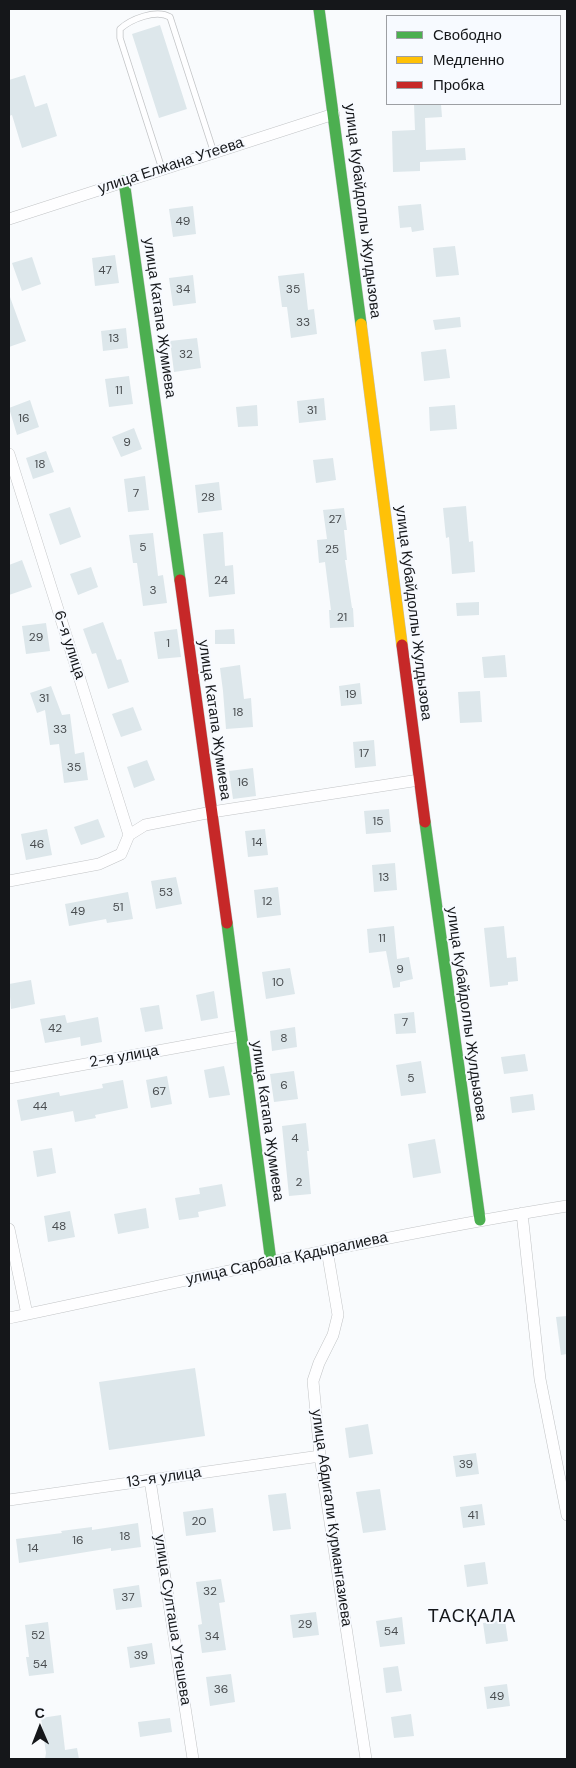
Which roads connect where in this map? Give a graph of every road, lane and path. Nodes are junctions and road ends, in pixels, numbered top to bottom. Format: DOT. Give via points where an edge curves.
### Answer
graph roads {
  1 [pos="319,9"];
  2 [pos="334,114"];
  3 [pos="214,153"];
  4 [pos="162,170"];
  5 [pos="124,181"];
  6 [pos="9,219"];
  7 [pos="9,454"];
  8 [pos="418,780"];
  9 [pos="212,812"];
  10 [pos="129,836"];
  11 [pos="9,881"];
  12 [pos="240,1036"];
  13 [pos="9,1078"];
  14 [pos="567,1206"];
  15 [pos="522,1213"];
  16 [pos="480,1220"];
  17 [pos="9,1229"];
  18 [pos="326,1250"];
  19 [pos="271,1262"];
  20 [pos="27,1314"];
  21 [pos="9,1318"];
  22 [pos="320,1456"];
  23 [pos="150,1480"];
  24 [pos="9,1500"];
  25 [pos="567,1515"];
  26 [pos="193,1759"];
  27 [pos="366,1759"];
  1 -- 2 [label="street, улица Кубайдоллы Жулдызова"];
  2 -- 3 [label="street, улица Елжана Утеева"];
  2 -- 8 [label="street, улица Кубайдоллы Жулдызова"];
  3 -- 4 [label="street, улица Елжана Утеева"];
  3 -- 4 [label="lane" via="170,17 164,13 141,18 120,29 120,38"];
  4 -- 5 [label="street, улица Елжана Утеева"];
  5 -- 6 [label="street, улица Елжана Утеева"];
  5 -- 9 [label="street, улица Катапа Жумиева"];
  7 -- 10 [label="street, 6-я улица"];
  8 -- 9 [label="street"];
  8 -- 16 [label="street, улица Кубайдоллы Жулдызова"];
  9 -- 10 [label="street" via="145,825"];
  9 -- 12 [label="street, улица Катапа Жумиева"];
  10 -- 11 [label="street" via="121,854 99,864"];
  12 -- 13 [label="street, 2-я улица"];
  12 -- 19 [label="street, улица Катапа Жумиева"];
  14 -- 15 [label="street, улица Сарбала Қадыралиева"];
  15 -- 16 [label="street, улица Сарбала Қадыралиева"];
  15 -- 25 [label="street" via="540,1379"];
  16 -- 18 [label="street, улица Сарбала Қадыралиева"];
  17 -- 20 [label="street"];
  18 -- 19 [label="street, улица Сарбала Қадыралиева"];
  18 -- 22 [label="street, улица Абдигали Курмангазиева" via="338,1315 313,1381"];
  19 -- 20 [label="street, улица Сарбала Қадыралиева"];
  20 -- 21 [label="street, улица Сарбала Қадыралиева"];
  22 -- 23 [label="street, 13-я улица"];
  22 -- 27 [label="street, улица Абдигали Курмангазиева"];
  23 -- 24 [label="street, 13-я улица"];
  23 -- 26 [label="street, улица Султаша Утешева"];
}
